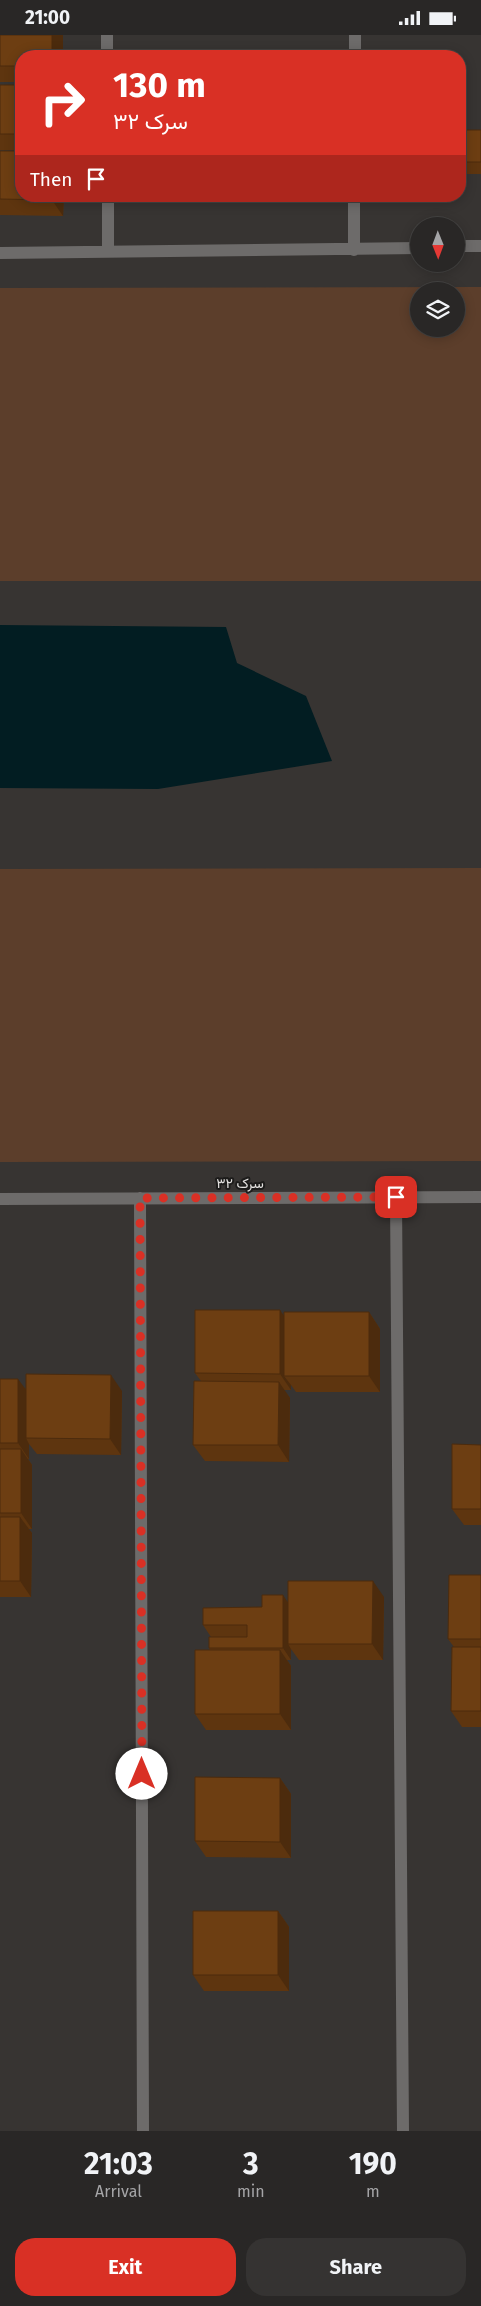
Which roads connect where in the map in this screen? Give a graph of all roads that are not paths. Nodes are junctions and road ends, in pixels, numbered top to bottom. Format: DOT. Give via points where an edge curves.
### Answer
graph roads {
  1 [pos="107,35"];
  2 [pos="355,35"];
  3 [pos="107,50"];
  4 [pos="355,50"];
  5 [pos="108,202"];
  6 [pos="354,202"];
  7 [pos="465,246"];
  8 [pos="481,246"];
  9 [pos="410,247"];
  10 [pos="354,249"];
  11 [pos="108,250"];
  12 [pos="0,253"];
  13 [pos="396,1197"];
  14 [pos="481,1197"];
  15 [pos="140,1198"];
  16 [pos="0,1199"];
  17 [pos="143,2131"];
  18 [pos="403,2131"];
  1 -- 3 [label="street"];
  2 -- 4 [label="street"];
  5 -- 11 [label="street"];
  6 -- 10 [label="street"];
  7 -- 8 [label="street"];
  9 -- 10 [label="street"];
  10 -- 11 [label="street"];
  11 -- 12 [label="street"];
  13 -- 14 [label="street, سرک ۳۲"];
  13 -- 15 [label="street, سرک ۳۲"];
  13 -- 18 [label="street"];
  15 -- 16 [label="street, سرک ۳۲"];
  15 -- 17 [label="street"];
}
